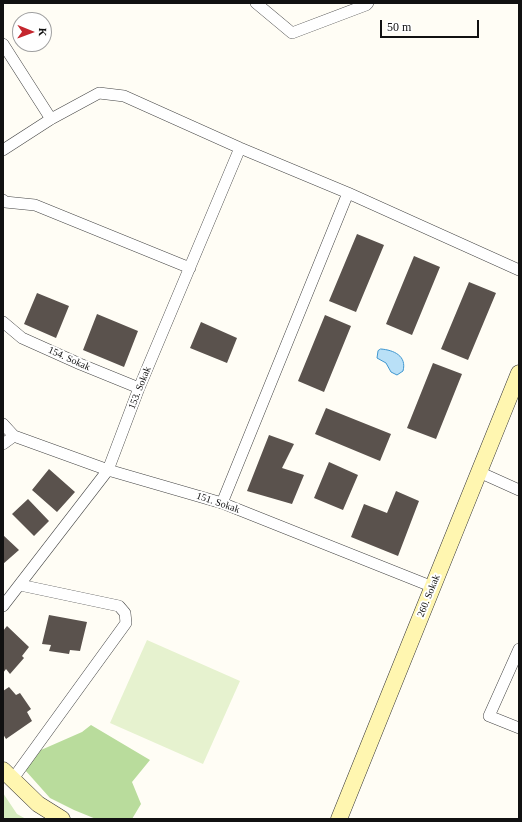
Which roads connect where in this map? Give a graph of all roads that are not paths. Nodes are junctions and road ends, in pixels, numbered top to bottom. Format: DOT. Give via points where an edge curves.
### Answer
graph roads {
  1 [pos="256,3"];
  2 [pos="366,4"];
  3 [pos="3,44"];
  4 [pos="51,119"];
  5 [pos="240,148"];
  6 [pos="3,150"];
  7 [pos="348,193"];
  8 [pos="4,204"];
  9 [pos="190,268"];
  10 [pos="519,270"];
  11 [pos="3,322"];
  12 [pos="519,373"];
  13 [pos="139,388"];
  14 [pos="3,424"];
  15 [pos="14,436"];
  16 [pos="3,444"];
  17 [pos="108,470"];
  18 [pos="479,472"];
  19 [pos="519,490"];
  20 [pos="222,503"];
  21 [pos="20,585"];
  22 [pos="433,587"];
  23 [pos="3,606"];
  24 [pos="519,649"];
  25 [pos="519,728"];
  26 [pos="8,775"];
  27 [pos="62,819"];
  28 [pos="339,819"];
  1 -- 2 [label="street" via="292,33"];
  3 -- 4 [label="street"];
  4 -- 5 [label="street" via="99,93 124,96"];
  4 -- 6 [label="street"];
  5 -- 7 [label="street"];
  5 -- 9 [label="street, 153. Sokak"];
  7 -- 10 [label="street"];
  7 -- 20 [label="street"];
  8 -- 9 [label="street" via="35,205"];
  9 -- 13 [label="street, 153. Sokak"];
  11 -- 13 [label="street, 154. Sokak" via="22,338"];
  12 -- 18 [label="street, 260. Sokak"];
  13 -- 17 [label="street, 153. Sokak"];
  14 -- 15 [label="street, 151. Sokak"];
  15 -- 16 [label="street"];
  15 -- 17 [label="street, 151. Sokak"];
  17 -- 20 [label="street, 151. Sokak"];
  17 -- 21 [label="street, 153. Sokak"];
  18 -- 19 [label="street"];
  18 -- 22 [label="street, 260. Sokak"];
  20 -- 22 [label="street, 151. Sokak"];
  21 -- 23 [label="street, 153. Sokak"];
  21 -- 26 [label="street" via="119,606 125,613 126,624"];
  22 -- 28 [label="street, 260. Sokak"];
  24 -- 25 [label="street" via="489,716"];
  26 -- 27 [label="street" via="38,804"];
}
